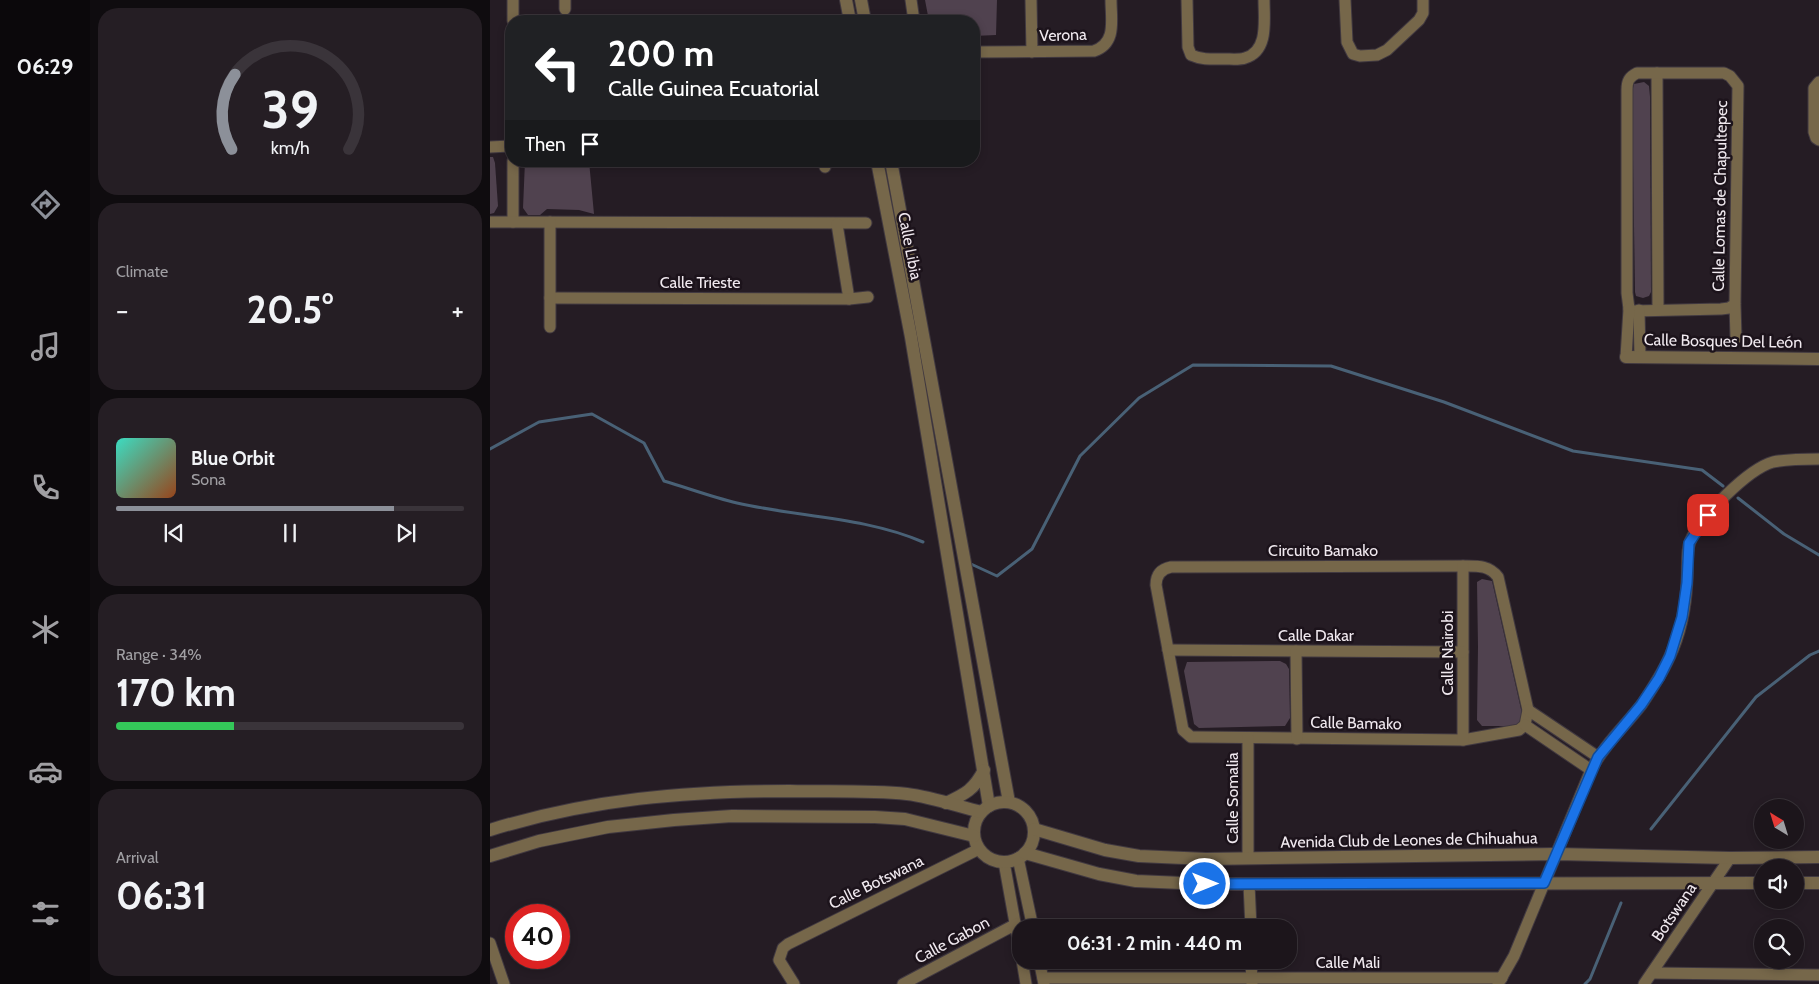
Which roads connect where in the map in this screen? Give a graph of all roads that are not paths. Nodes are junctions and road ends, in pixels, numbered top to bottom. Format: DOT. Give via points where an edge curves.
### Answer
graph roads {
  1 [pos="513,0"];
  2 [pos="846,0"];
  3 [pos="861,0"];
  4 [pos="911,0"];
  5 [pos="1031,0"];
  6 [pos="1111,0"];
  7 [pos="1187,0"];
  8 [pos="1264,0"];
  9 [pos="1345,0"];
  10 [pos="1423,0"];
  11 [pos="513,15"];
  12 [pos="849,15"];
  13 [pos="864,15"];
  14 [pos="913,15"];
  15 [pos="980,52"];
  16 [pos="1032,52"];
  17 [pos="1657,74"];
  18 [pos="1819,82"];
  19 [pos="1819,140"];
  20 [pos="505,146"];
  21 [pos="490,147"];
  22 [pos="513,167"];
  23 [pos="878,167"];
  24 [pos="892,167"];
  25 [pos="490,222"];
  26 [pos="513,222"];
  27 [pos="550,222"];
  28 [pos="837,224"];
  29 [pos="866,224"];
  30 [pos="868,297"];
  31 [pos="550,298"];
  32 [pos="849,299"];
  33 [pos="1735,304"];
  34 [pos="1634,309"];
  35 [pos="1658,309"];
  36 [pos="550,327"];
  37 [pos="1736,338"];
  38 [pos="1640,356"];
  39 [pos="1626,357"];
  40 [pos="1819,359"];
  41 [pos="1819,459"];
  42 [pos="1463,566"];
  43 [pos="1159,573"];
  44 [pos="1168,650"];
  45 [pos="1296,651"];
  46 [pos="1463,652"];
  47 [pos="1528,710"];
  48 [pos="1526,725"];
  49 [pos="1248,738"];
  50 [pos="1297,738"];
  51 [pos="1463,740"];
  52 [pos="1598,757"];
  53 [pos="984,770"];
  54 [pos="1591,770"];
  55 [pos="946,802"];
  56 [pos="1009,802"];
  57 [pos="985,809"];
  58 [pos="1034,829"];
  59 [pos="490,830"];
  60 [pos="974,836"];
  61 [pos="979,848"];
  62 [pos="1556,854"];
  63 [pos="1021,855"];
  64 [pos="490,856"];
  65 [pos="1819,857"];
  66 [pos="1248,858"];
  67 [pos="1730,858"];
  68 [pos="1004,862"];
  69 [pos="1544,883"];
  70 [pos="1713,883"];
  71 [pos="1754,883"];
  72 [pos="1804,883"];
  73 [pos="1819,883"];
  74 [pos="1249,884"];
  75 [pos="1015,919"];
  76 [pos="1032,919"];
  77 [pos="1251,919"];
  78 [pos="1012,926"];
  79 [pos="490,943"];
  80 [pos="1024,969"];
  81 [pos="1652,973"];
  82 [pos="1819,975"];
  83 [pos="1043,981"];
  84 [pos="1252,981"];
  85 [pos="1500,981"];
  86 [pos="504,984"];
  87 [pos="794,984"];
  88 [pos="903,984"];
  89 [pos="1026,984"];
  90 [pos="1644,984"];
  1 -- 11 [label="street"];
  2 -- 12 [label="street"];
  3 -- 13 [label="street"];
  4 -- 14 [label="street"];
  5 -- 16 [label="street"];
  6 -- 16 [label="street, Verona" via="1112,28 1104,48"];
  7 -- 8 [label="street" via="1191,55 1243,59 1254,54 1264,36"];
  9 -- 10 [label="street" via="1347,42 1353,54 1360,56 1377,55 1392,45 1419,20 1423,13"];
  15 -- 16 [label="street, Verona"];
  17 -- 33 [label="street, Calle Lomas de Chapultepec" via="1724,73 1738,86"];
  17 -- 34 [label="street, Calle Lomas de Chapultepec" via="1637,73 1627,82 1627,293"];
  17 -- 35 [label="street"];
  18 -- 19 [label="street" via="1814,88 1814,132"];
  20 -- 21 [label="street"];
  22 -- 26 [label="street"];
  23 -- 53 [label="street, Calle Libia" via="911,337"];
  24 -- 56 [label="street, Calle Libia"];
  25 -- 26 [label="street"];
  26 -- 27 [label="street"];
  27 -- 28 [label="street"];
  27 -- 31 [label="street"];
  28 -- 29 [label="street"];
  28 -- 32 [label="street"];
  30 -- 32 [label="street, Calle Trieste"];
  31 -- 32 [label="street, Calle Trieste"];
  31 -- 36 [label="street"];
  33 -- 35 [label="street, Calle Lomas de Chapultepec" via="1721,309"];
  33 -- 37 [label="street, Calle Lomas de Chapultepec"];
  34 -- 35 [label="street, Calle Lomas de Chapultepec"];
  34 -- 38 [label="street, Calle Lomas de Chapultepec"];
  34 -- 39 [label="street, Calle Lomas de Chapultepec"];
  38 -- 39 [label="street, Calle Bosques Del León"];
  38 -- 40 [label="street, Calle Bosques Del León"];
  41 -- 52 [label="street" via="1773,462 1760,468 1746,477 1708,515 1689,543 1682,617 1670,656 1641,705"];
  42 -- 43 [label="street, Circuito Bamako" via="1171,567"];
  42 -- 46 [label="street, Calle Nairobi"];
  42 -- 47 [label="street, Circuito Bamako" via="1488,568 1498,577"];
  43 -- 44 [label="street, Calle Bamako" via="1156,585"];
  44 -- 45 [label="street, Calle Dakar"];
  44 -- 49 [label="street, Calle Bamako" via="1183,730 1196,738"];
  45 -- 46 [label="street, Calle Dakar"];
  45 -- 50 [label="street"];
  46 -- 51 [label="street, Calle Nairobi"];
  47 -- 48 [label="street"];
  47 -- 52 [label="street"];
  48 -- 51 [label="street, Calle Bamako" via="1519,730"];
  48 -- 54 [label="street"];
  49 -- 50 [label="street, Calle Bamako"];
  49 -- 66 [label="street, Calle Somalia"];
  50 -- 51 [label="street, Calle Bamako"];
  52 -- 54 [label="street"];
  53 -- 55 [label="street" via="974,787"];
  53 -- 57 [label="street, Calle Libia"];
  54 -- 62 [label="street"];
  55 -- 57 [label="street"];
  55 -- 59 [label="street" via="909,794 876,792 672,794 604,802"];
  56 -- 57 [label="street" via="999,802"];
  56 -- 58 [label="street" via="1026,811"];
  57 -- 60 [label="street" via="974,828"];
  58 -- 63 [label="street" via="1032,842"];
  58 -- 66 [label="street, Avenida Club de Leones de Chihuahua" via="1105,850 1139,856"];
  60 -- 61 [label="street"];
  60 -- 64 [label="street" via="905,819 732,816 608,827 539,841"];
  61 -- 68 [label="street" via="986,856"];
  61 -- 87 [label="street, Calle Botswana" via="788,944 779,960"];
  62 -- 66 [label="street, Avenida Club de Leones de Chihuahua"];
  62 -- 67 [label="street, Avenida Club de Leones de Chihuahua"];
  62 -- 69 [label="street"];
  63 -- 68 [label="street"];
  63 -- 74 [label="street" via="1136,881"];
  63 -- 76 [label="street"];
  65 -- 67 [label="street, Avenida Club de Leones de Chihuahua"];
  67 -- 70 [label="street, Botswana"];
  68 -- 75 [label="street"];
  69 -- 70 [label="street"];
  69 -- 74 [label="street"];
  69 -- 85 [label="street" via="1514,956"];
  70 -- 71 [label="street"];
  70 -- 81 [label="street, Botswana"];
  72 -- 73 [label="street"];
  74 -- 77 [label="street"];
  78 -- 88 [label="street, Calle Gabon"];
  79 -- 86 [label="street"];
  80 -- 89 [label="street"];
  81 -- 82 [label="street"];
  81 -- 90 [label="street, Botswana"];
  83 -- 84 [label="street, Calle Mali"];
  84 -- 85 [label="street, Calle Mali"];
}
